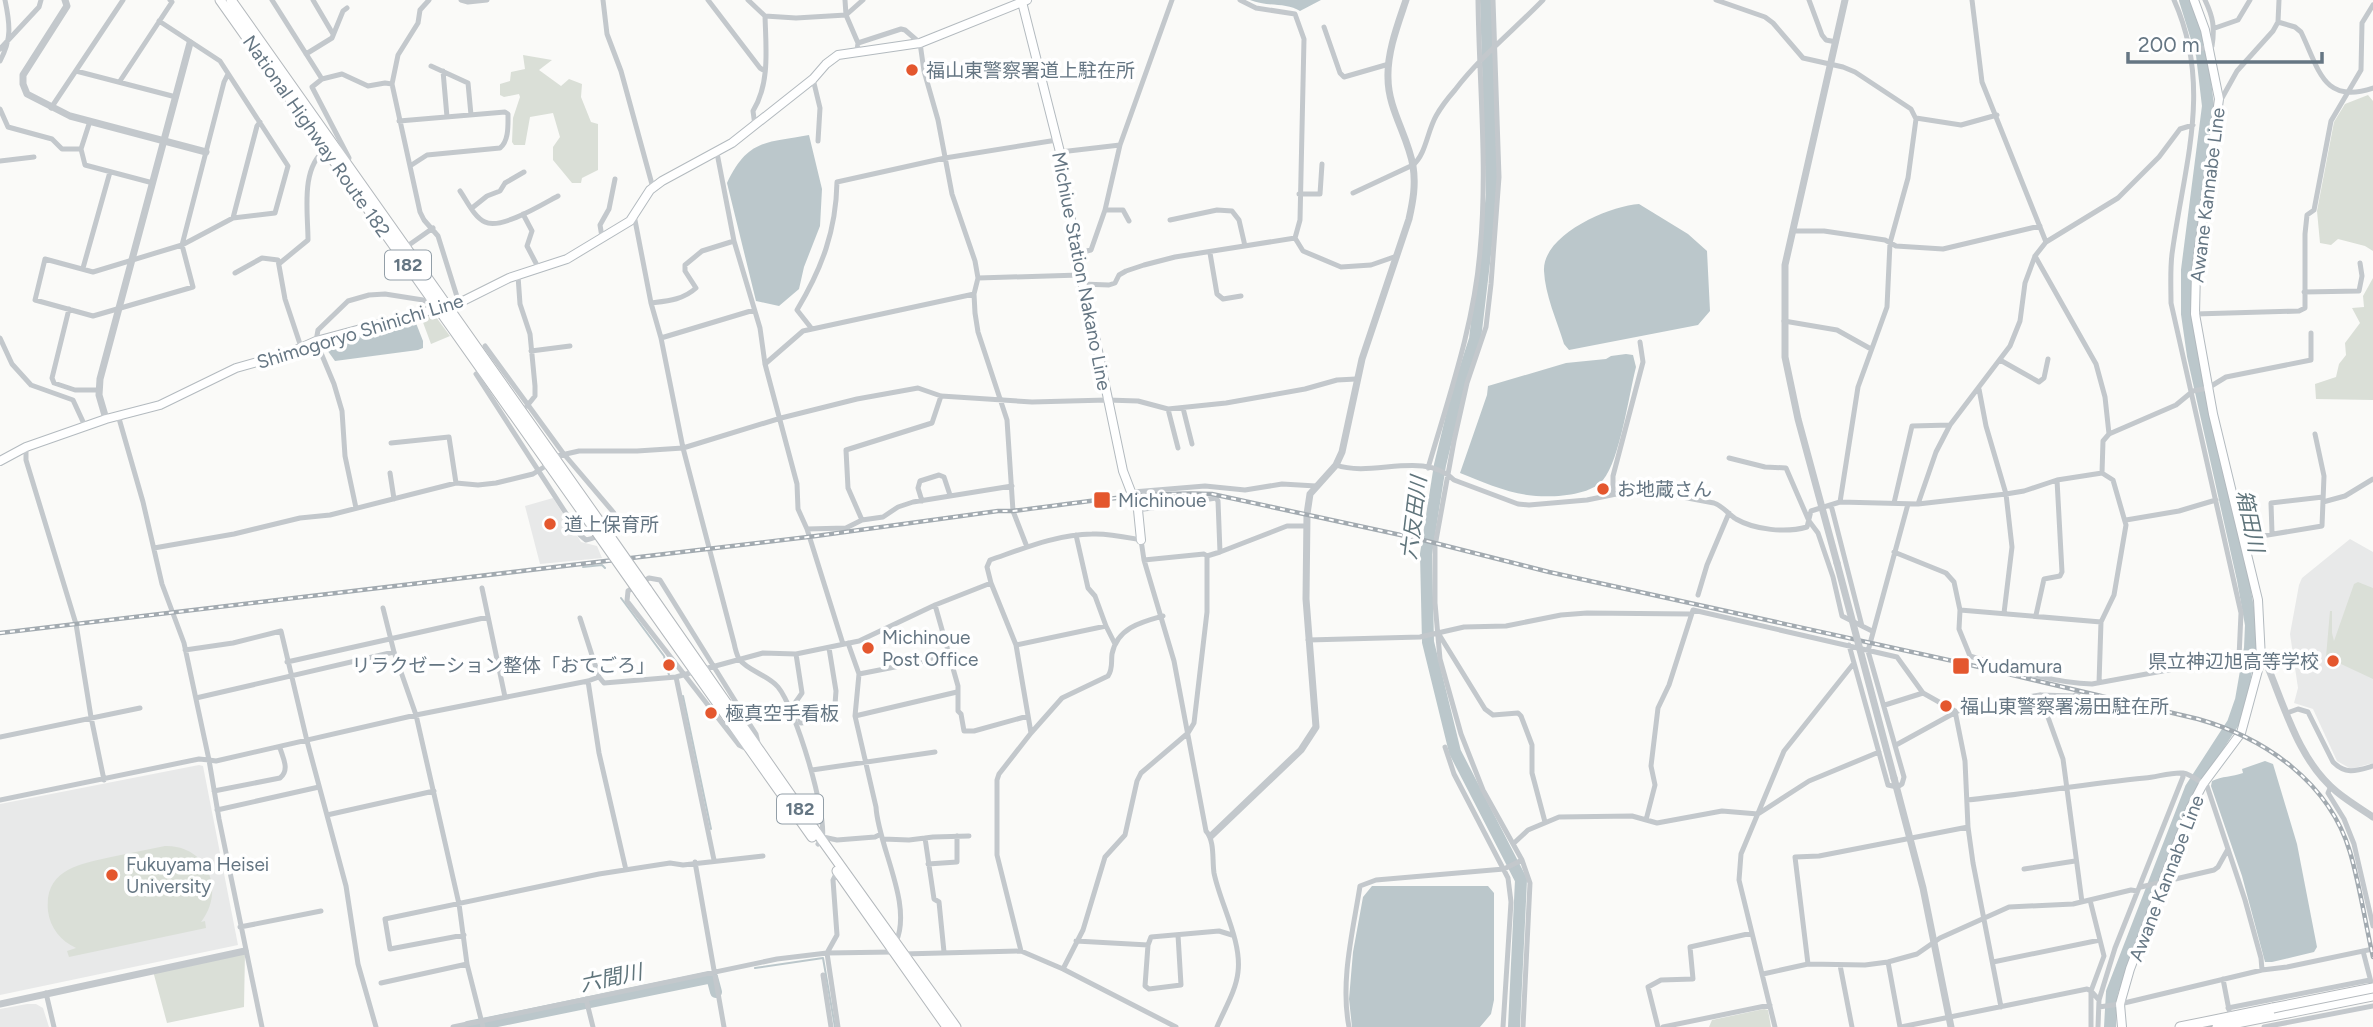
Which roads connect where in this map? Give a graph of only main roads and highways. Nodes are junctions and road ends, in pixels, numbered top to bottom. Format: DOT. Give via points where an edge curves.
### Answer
graph roads {
  1 [pos="220,0"];
  2 [pos="231,0"];
  3 [pos="2194,0"];
  4 [pos="1023,1"];
  5 [pos="344,166"];
  6 [pos="439,308"];
  7 [pos="449,308"];
  8 [pos="469,344"];
  9 [pos="485,346"];
  10 [pos="476,374"];
  11 [pos="0,461"];
  12 [pos="1142,540"];
  13 [pos="821,840"];
  14 [pos="895,947"];
  15 [pos="2372,989"];
  16 [pos="2231,1019"];
  17 [pos="947,1027"];
  18 [pos="956,1027"];
  19 [pos="2122,1027"];
  20 [pos="2180,1027"];
  21 [pos="2217,1027"];
  1 -- 5 [label="highway, National Highway Route 182 / 182" via="326,149"];
  2 -- 5 [label="highway, National Highway Route 182 / 182"];
  3 -- 19 [label="main road, Awane Kannabe Line" via="2219,99 2196,270 2195,314 2207,388 2258,600 2260,658 2241,733 2191,807 2130,969 2119,1004"];
  4 -- 7 [label="main road, Shimogoryo Shinichi Line" via="920,43 857,47 838,55 717,153 653,188 630,221 567,259"];
  4 -- 12 [label="main road, Michiue Station Nakano Line" via="1060,152 1107,400"];
  5 -- 6 [label="highway, National Highway Route 182 / 182"];
  5 -- 7 [label="highway, National Highway Route 182 / 182"];
  6 -- 7 [label="main road, Shimogoryo Shinichi Line"];
  6 -- 8 [label="highway, National Highway Route 182 / 182"];
  6 -- 11 [label="main road, Shimogoryo Shinichi Line" via="236,368 160,405 85,426"];
  7 -- 8 [label="highway, National Highway Route 182 / 182"];
  8 -- 9 [label="highway"];
  8 -- 10 [label="highway"];
  8 -- 13 [label="highway, National Highway Route 182 / 182, bridge"];
  13 -- 14 [label="highway, National Highway Route 182 / 182"];
  13 -- 14 [label="highway, National Highway Route 182 / 182" via="837,872"];
  14 -- 17 [label="highway, National Highway Route 182 / 182"];
  14 -- 18 [label="highway, National Highway Route 182 / 182" via="905,954"];
  15 -- 16 [label="highway, bridge"];
  16 -- 20 [label="highway"];
  16 -- 21 [label="highway"];
}
